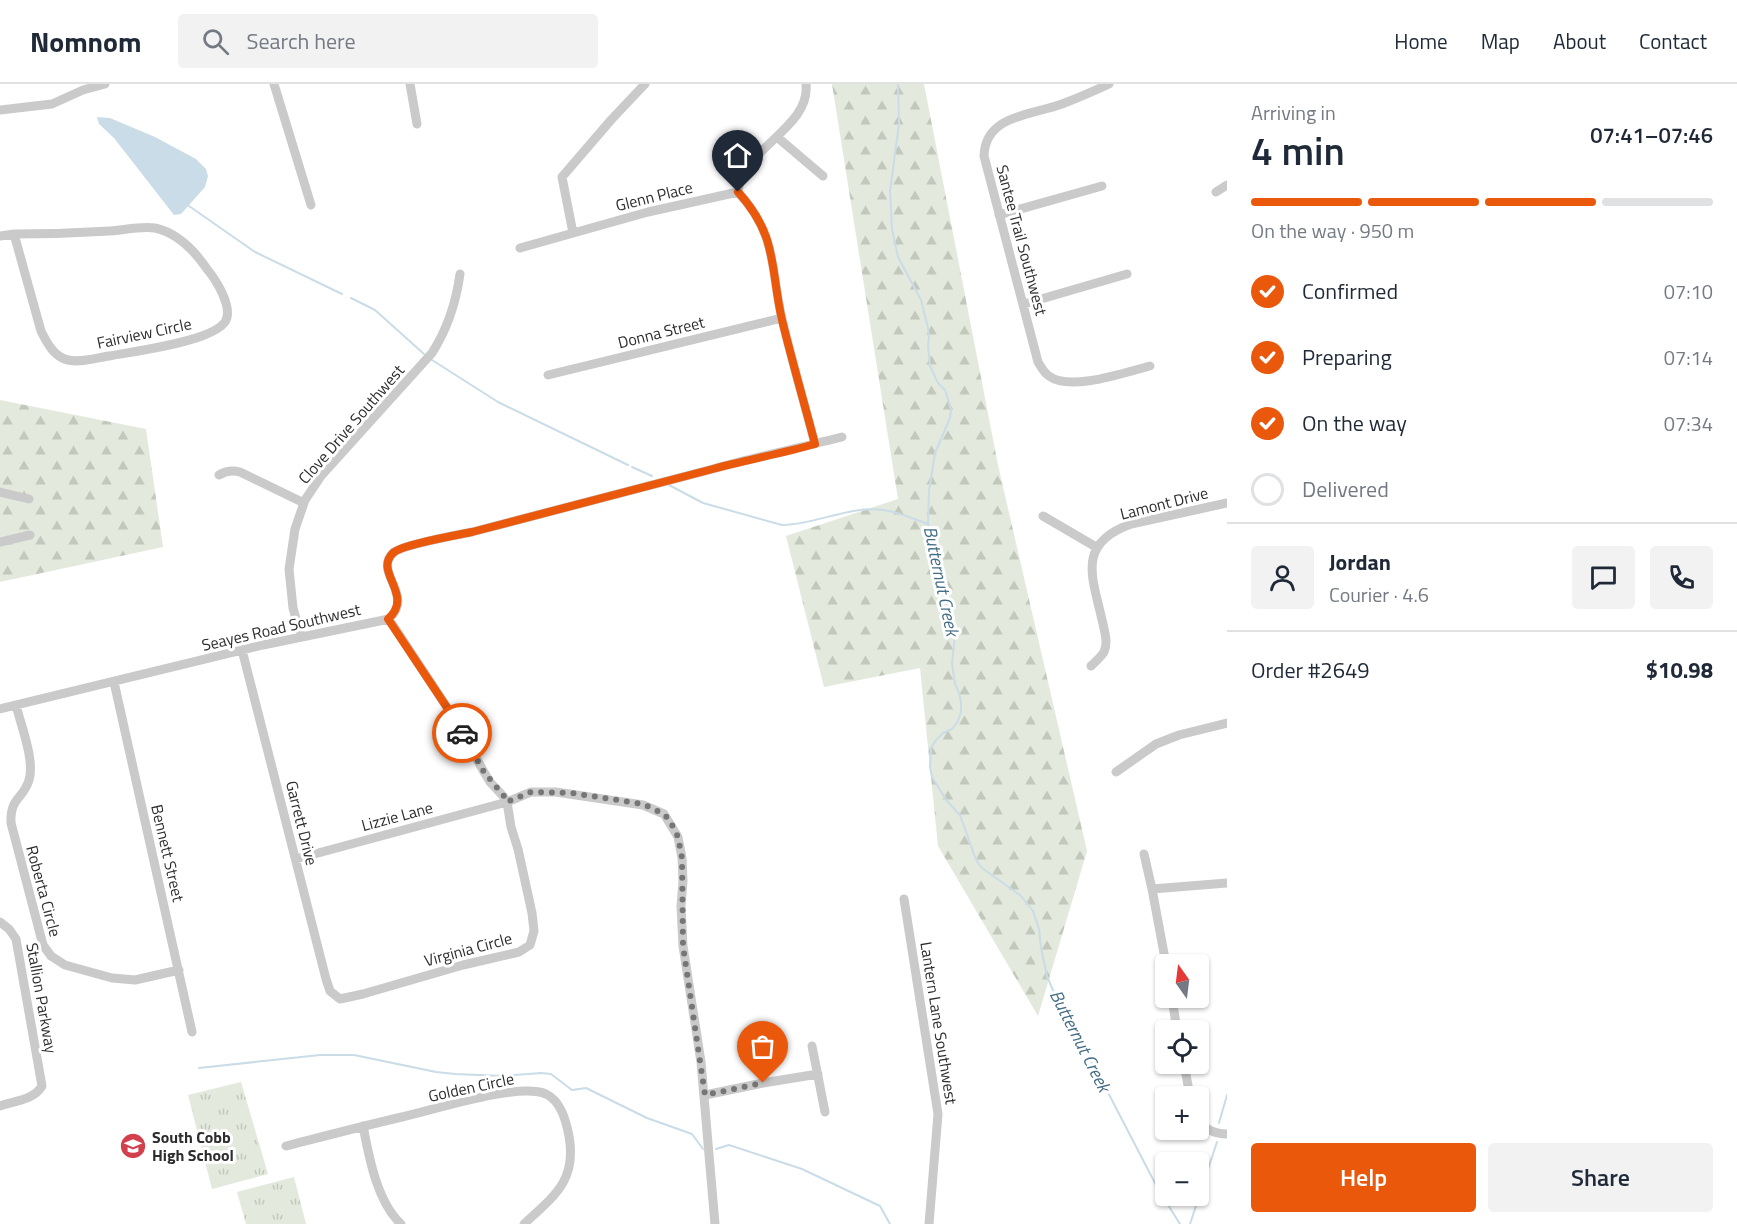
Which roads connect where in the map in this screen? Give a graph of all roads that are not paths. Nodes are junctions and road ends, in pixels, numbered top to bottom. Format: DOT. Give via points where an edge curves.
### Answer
graph roads {
  1 [pos="105,84"];
  2 [pos="274,84"];
  3 [pos="410,84"];
  4 [pos="645,84"];
  5 [pos="806,84"];
  6 [pos="1109,84"];
  7 [pos="0,110"];
  8 [pos="417,124"];
  9 [pos="777,137"];
  10 [pos="823,176"];
  11 [pos="1227,185"];
  12 [pos="1102,186"];
  13 [pos="738,192"];
  14 [pos="1216,192"];
  15 [pos="311,206"];
  16 [pos="999,215"];
  17 [pos="573,233"];
  18 [pos="14,234"];
  19 [pos="0,236"];
  20 [pos="520,248"];
  21 [pos="460,274"];
  22 [pos="1127,274"];
  23 [pos="1024,304"];
  24 [pos="782,318"];
  25 [pos="1150,366"];
  26 [pos="548,375"];
  27 [pos="842,436"];
  28 [pos="815,444"];
  29 [pos="219,475"];
  30 [pos="0,492"];
  31 [pos="29,500"];
  32 [pos="304,503"];
  33 [pos="1227,503"];
  34 [pos="1042,516"];
  35 [pos="30,535"];
  36 [pos="0,542"];
  37 [pos="1096,547"];
  38 [pos="388,619"];
  39 [pos="301,636"];
  40 [pos="242,650"];
  41 [pos="1091,666"];
  42 [pos="114,682"];
  43 [pos="16,705"];
  44 [pos="0,709"];
  45 [pos="1227,723"];
  46 [pos="1116,772"];
  47 [pos="507,802"];
  48 [pos="1144,854"];
  49 [pos="296,859"];
  50 [pos="1227,883"];
  51 [pos="1152,889"];
  52 [pos="904,899"];
  53 [pos="0,922"];
  54 [pos="1164,954"];
  55 [pos="179,970"];
  56 [pos="340,999"];
  57 [pos="192,1032"];
  58 [pos="812,1046"];
  59 [pos="818,1074"];
  60 [pos="705,1095"];
  61 [pos="0,1106"];
  62 [pos="825,1112"];
  63 [pos="363,1126"];
  64 [pos="1209,1129"];
  65 [pos="1227,1134"];
  66 [pos="286,1146"];
  67 [pos="401,1224"];
  68 [pos="524,1224"];
  69 [pos="715,1224"];
  70 [pos="929,1224"];
  1 -- 7 [label="street" via="52,104"];
  2 -- 15 [label="street"];
  3 -- 8 [label="street"];
  4 -- 17 [label="street" via="562,177"];
  5 -- 9 [label="street" via="804,102"];
  6 -- 16 [label="street, Santee Trail Southwest" via="1012,119 989,136 984,156"];
  9 -- 10 [label="street"];
  9 -- 13 [label="street" via="745,169"];
  11 -- 14 [label="street"];
  12 -- 16 [label="street"];
  13 -- 17 [label="street, Glenn Place"];
  13 -- 24 [label="street" via="760,221 770,245"];
  16 -- 23 [label="street, Santee Trail Southwest"];
  17 -- 20 [label="street, Glenn Place"];
  18 -- 18 [label="street, Fairview Circle" via="143,228 170,232 199,256 215,280 228,315 224,324 201,337 88,360 67,360 47,345"];
  18 -- 19 [label="street"];
  21 -- 32 [label="street, Clove Drive Southwest" via="454,307 432,353 321,476"];
  22 -- 23 [label="street"];
  23 -- 25 [label="street, Santee Trail Southwest" via="1038,362 1050,377 1077,382"];
  24 -- 26 [label="street, Donna Street"];
  24 -- 28 [label="street"];
  27 -- 28 [label="street"];
  28 -- 38 [label="street" via="403,548 389,558 388,570 398,605 397,612"];
  29 -- 32 [label="street" via="240,472"];
  30 -- 31 [label="street"];
  32 -- 39 [label="street, Clove Drive Southwest" via="289,569"];
  33 -- 37 [label="street, Lamont Drive" via="1131,524 1107,535"];
  34 -- 37 [label="street"];
  35 -- 36 [label="street"];
  37 -- 41 [label="street" via="1092,577 1106,645"];
  38 -- 39 [label="street, Seayes Road Southwest"];
  38 -- 47 [label="street"];
  39 -- 40 [label="street, Seayes Road Southwest"];
  40 -- 42 [label="street, Seayes Road Southwest"];
  40 -- 49 [label="street, Garrett Drive"];
  42 -- 43 [label="street, Seayes Road Southwest"];
  42 -- 55 [label="street, Bennett Street"];
  43 -- 44 [label="street, Seayes Road Southwest"];
  43 -- 55 [label="street, Roberta Circle" via="31,771 28,784 12,808 11,823 43,945 51,956 65,964 112,978 135,980"];
  45 -- 46 [label="street" via="1156,744"];
  47 -- 49 [label="street, Lizzie Lane"];
  47 -- 56 [label="street, Virginia Circle" via="532,913 534,931 530,945 511,954"];
  47 -- 60 [label="street" via="531,792 572,793 643,804 670,821 682,858 683,946"];
  48 -- 51 [label="street"];
  49 -- 56 [label="street, Garrett Drive" via="326,979 330,991"];
  50 -- 51 [label="street"];
  51 -- 54 [label="street"];
  52 -- 70 [label="street, Lantern Lane Southwest" via="938,1114"];
  53 -- 61 [label="street, Stallion Parkway" via="16,939 42,1086 37,1094"];
  55 -- 57 [label="street, Bennett Street"];
  58 -- 59 [label="street"];
  59 -- 60 [label="street"];
  59 -- 62 [label="street"];
  60 -- 69 [label="street"];
  63 -- 66 [label="street, Golden Circle"];
  63 -- 67 [label="street" via="382,1196"];
  63 -- 68 [label="street, Golden Circle" via="501,1093 534,1091 553,1098 567,1128 571,1167 559,1189"];
  64 -- 65 [label="street"];
}
